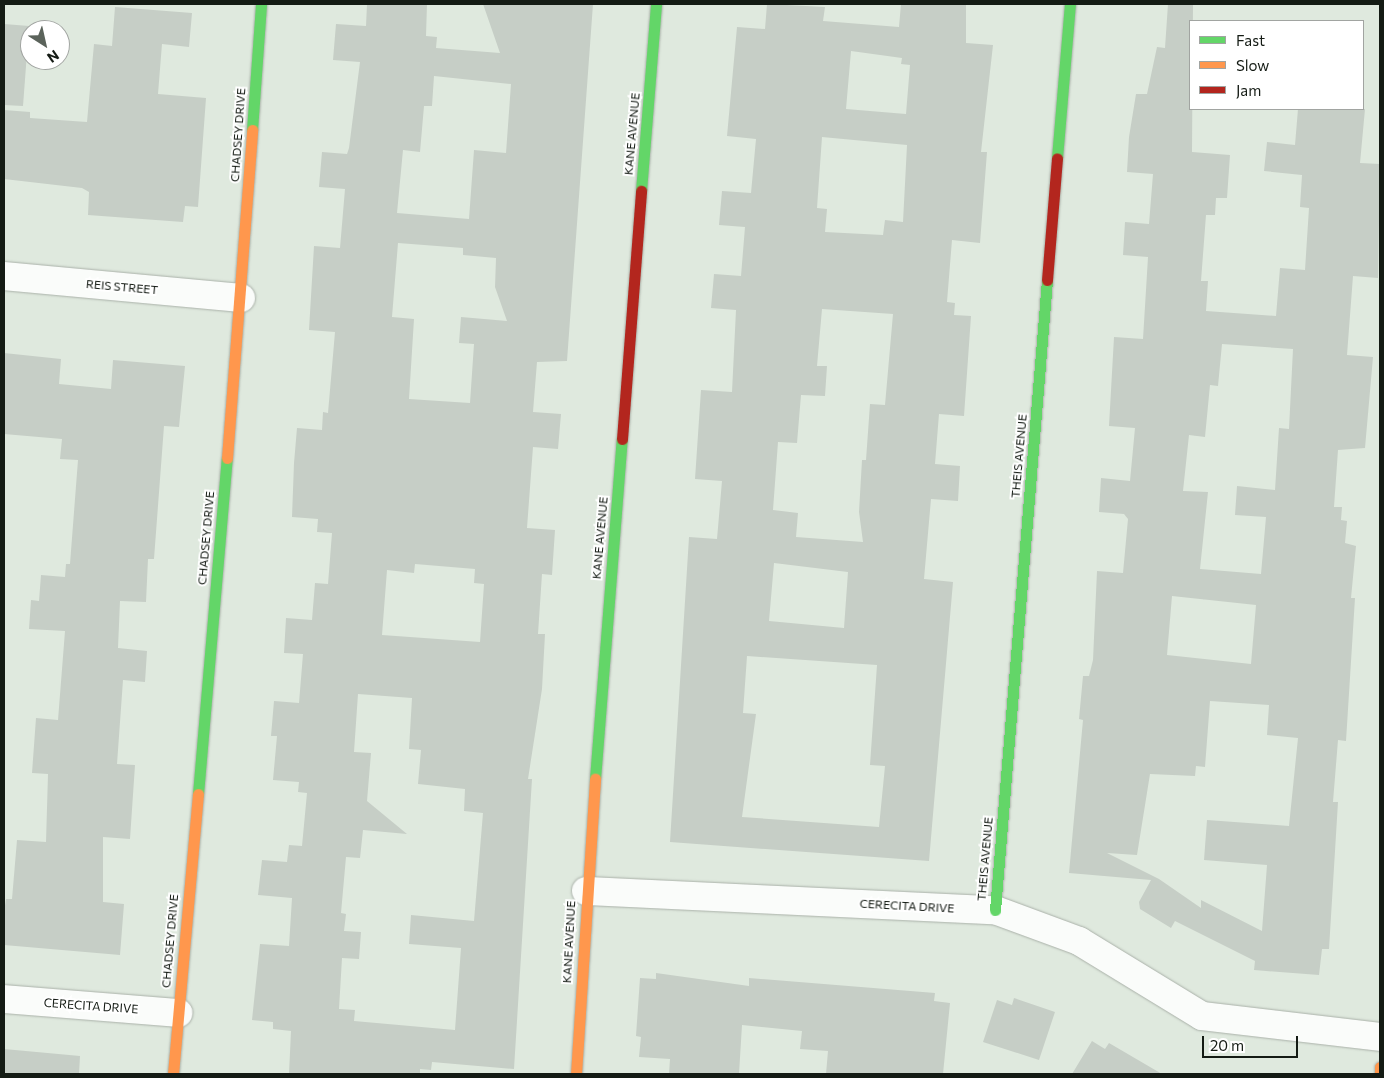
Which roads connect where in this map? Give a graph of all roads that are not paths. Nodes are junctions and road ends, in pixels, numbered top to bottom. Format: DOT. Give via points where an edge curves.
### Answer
graph roads {
  1 [pos="261,4"];
  2 [pos="656,4"];
  3 [pos="1070,4"];
  4 [pos="4,276"];
  5 [pos="241,298"];
  6 [pos="586,891"];
  7 [pos="995,910"];
  8 [pos="4,999"];
  9 [pos="178,1013"];
  10 [pos="1380,1037"];
  11 [pos="1380,1067"];
  12 [pos="174,1074"];
  13 [pos="576,1074"];
  14 [pos="1380,1074"];
  1 -- 5 [label="street, CHADSEY DRIVE"];
  2 -- 6 [label="street, KANE AVENUE"];
  3 -- 7 [label="street, THEIS AVENUE"];
  4 -- 5 [label="street, REIS STREET"];
  5 -- 9 [label="street, CHADSEY DRIVE"];
  6 -- 7 [label="street, CERECITA DRIVE"];
  6 -- 13 [label="street, KANE AVENUE"];
  7 -- 10 [label="street, CERECITA DRIVE" via="1079,941 1202,1016"];
  8 -- 9 [label="street, CERECITA DRIVE"];
  9 -- 12 [label="street, CHADSEY DRIVE"];
  11 -- 14 [label="street"];
}
